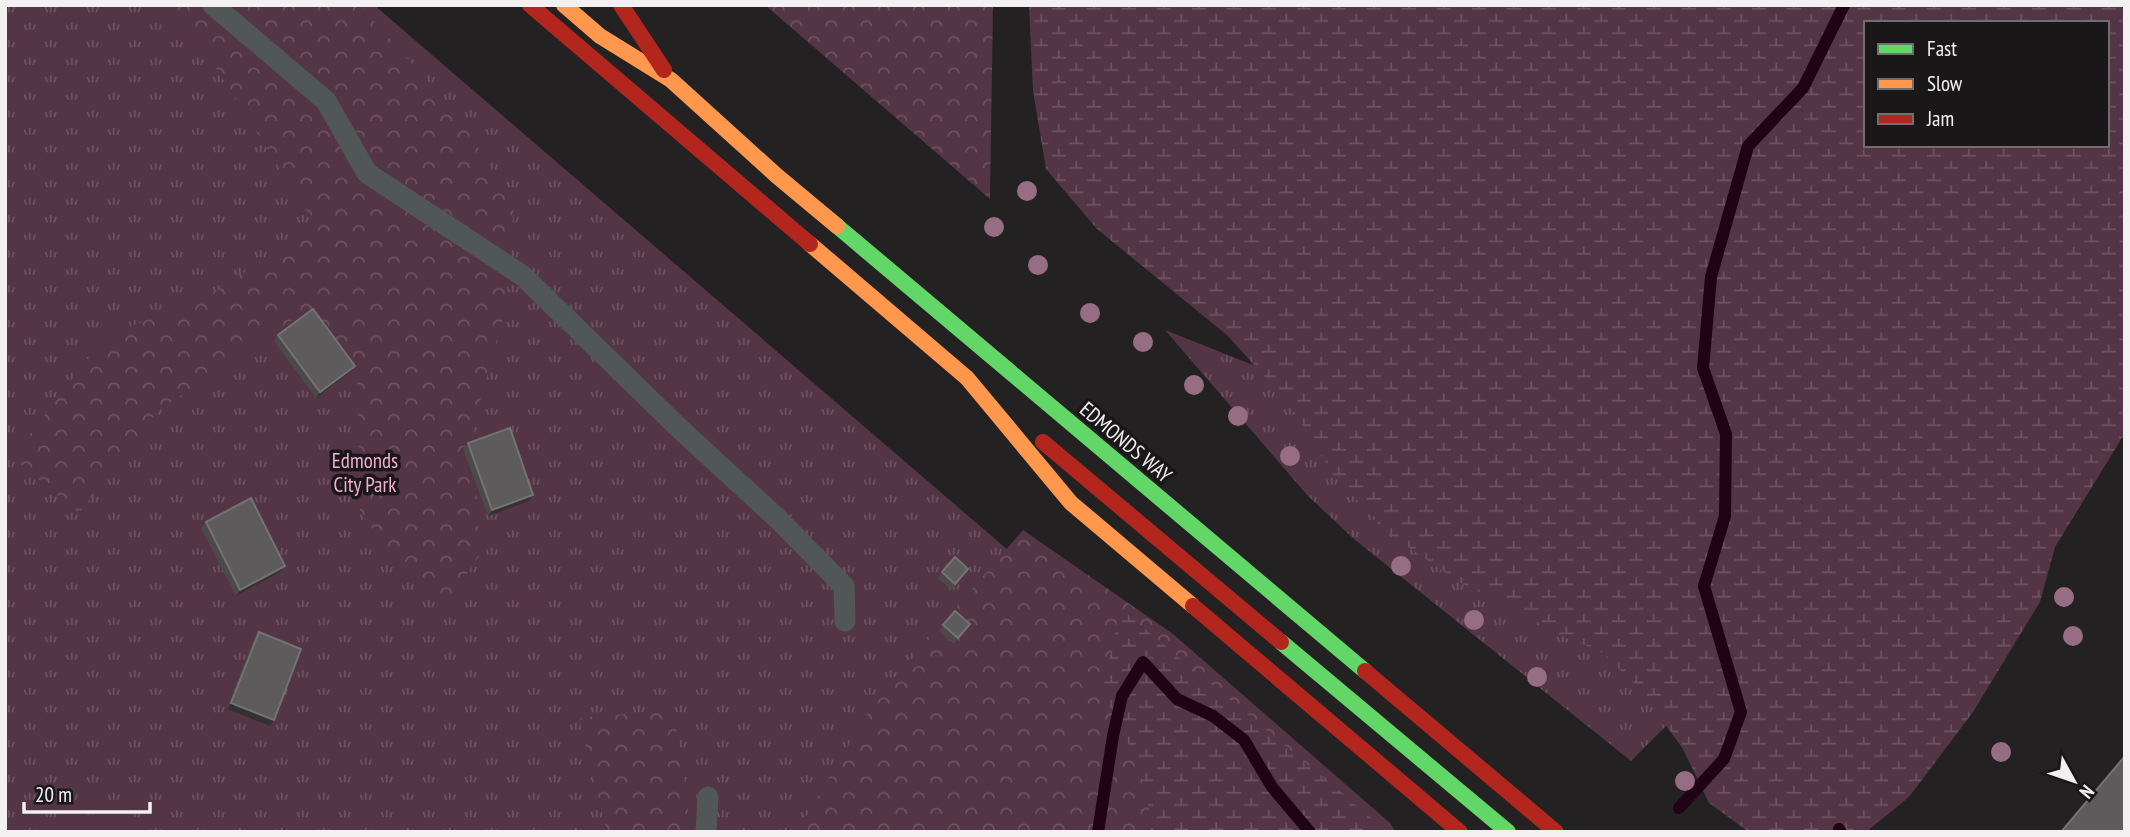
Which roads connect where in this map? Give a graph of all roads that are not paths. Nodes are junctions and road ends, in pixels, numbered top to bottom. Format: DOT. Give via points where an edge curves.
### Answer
graph roads {
  1 [pos="213,5"];
  2 [pos="530,5"];
  3 [pos="564,5"];
  4 [pos="621,5"];
  5 [pos="671,80"];
  6 [pos="967,378"];
  7 [pos="845,621"];
  8 [pos="709,797"];
  9 [pos="706,832"];
  10 [pos="1460,832"];
  11 [pos="1508,832"];
  12 [pos="1556,832"];
  1 -- 7 [label="lane" via="327,100 367,173 523,276 778,519 844,586"];
  2 -- 6 [label="main road"];
  3 -- 5 [label="main road, EDMONDS WAY" via="600,36"];
  4 -- 5 [label="main road, EDMONDS WAY"];
  5 -- 12 [label="main road, EDMONDS WAY" via="777,176"];
  6 -- 10 [label="main road" via="1071,503"];
  6 -- 11 [label="main road"];
  8 -- 9 [label="lane"];
}
